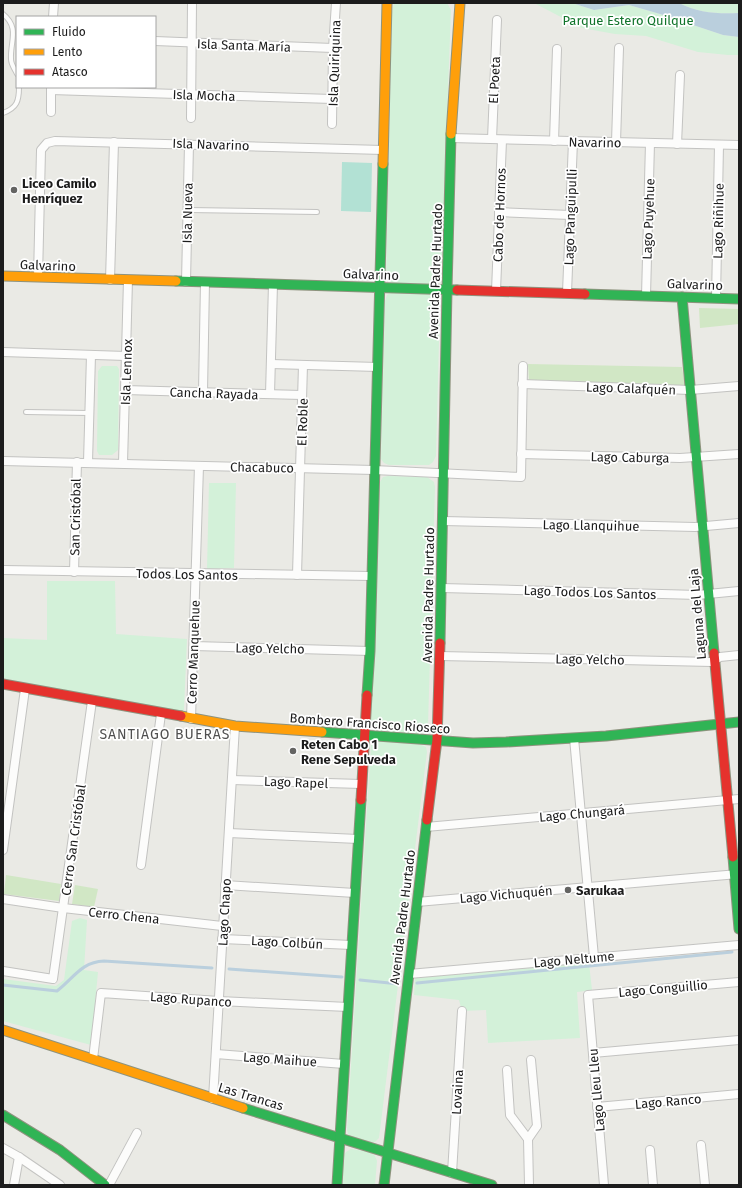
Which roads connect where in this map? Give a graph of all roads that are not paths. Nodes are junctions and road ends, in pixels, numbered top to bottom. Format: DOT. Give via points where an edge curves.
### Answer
graph roads {
  1 [pos="54,3"];
  2 [pos="192,3"];
  3 [pos="336,3"];
  4 [pos="387,3"];
  5 [pos="460,3"];
  6 [pos="3,14"];
  7 [pos="53,16"];
  8 [pos="497,20"];
  9 [pos="156,41"];
  10 [pos="192,42"];
  11 [pos="333,48"];
  12 [pos="619,48"];
  13 [pos="557,49"];
  14 [pos="16,72"];
  15 [pos="680,75"];
  16 [pos="19,88"];
  17 [pos="51,88"];
  18 [pos="191,95"];
  19 [pos="332,99"];
  20 [pos="51,112"];
  21 [pos="3,113"];
  22 [pos="190,118"];
  23 [pos="332,124"];
  24 [pos="452,138"];
  25 [pos="492,139"];
  26 [pos="502,140"];
  27 [pos="554,141"];
  28 [pos="572,141"];
  29 [pos="114,142"];
  30 [pos="616,142"];
  31 [pos="650,143"];
  32 [pos="189,144"];
  33 [pos="677,144"];
  34 [pos="720,145"];
  35 [pos="739,145"];
  36 [pos="383,150"];
  37 [pos="187,210"];
  38 [pos="317,212"];
  39 [pos="499,212"];
  40 [pos="570,215"];
  41 [pos="3,276"];
  42 [pos="38,277"];
  43 [pos="110,280"];
  44 [pos="128,280"];
  45 [pos="186,282"];
  46 [pos="205,282"];
  47 [pos="273,284"];
  48 [pos="379,288"];
  49 [pos="447,290"];
  50 [pos="496,291"];
  51 [pos="567,294"];
  52 [pos="646,296"];
  53 [pos="682,297"];
  54 [pos="716,298"];
  55 [pos="739,299"];
  56 [pos="3,352"];
  57 [pos="90,354"];
  58 [pos="126,356"];
  59 [pos="271,364"];
  60 [pos="303,365"];
  61 [pos="522,366"];
  62 [pos="378,367"];
  63 [pos="522,384"];
  64 [pos="739,386"];
  65 [pos="125,390"];
  66 [pos="690,390"];
  67 [pos="203,392"];
  68 [pos="270,394"];
  69 [pos="302,395"];
  70 [pos="26,412"];
  71 [pos="89,413"];
  72 [pos="521,454"];
  73 [pos="739,454"];
  74 [pos="696,458"];
  75 [pos="3,461"];
  76 [pos="77,462"];
  77 [pos="88,462"];
  78 [pos="123,463"];
  79 [pos="199,466"];
  80 [pos="300,468"];
  81 [pos="374,470"];
  82 [pos="443,473"];
  83 [pos="443,521"];
  84 [pos="739,523"];
  85 [pos="702,526"];
  86 [pos="3,570"];
  87 [pos="74,572"];
  88 [pos="196,574"];
  89 [pos="297,575"];
  90 [pos="371,576"];
  91 [pos="442,588"];
  92 [pos="739,591"];
  93 [pos="709,594"];
  94 [pos="194,646"];
  95 [pos="370,651"];
  96 [pos="739,655"];
  97 [pos="440,656"];
  98 [pos="715,660"];
  99 [pos="3,684"];
  100 [pos="25,689"];
  101 [pos="92,701"];
  102 [pos="161,714"];
  103 [pos="191,719"];
  104 [pos="739,722"];
  105 [pos="720,724"];
  106 [pos="235,726"];
  107 [pos="364,735"];
  108 [pos="574,738"];
  109 [pos="437,740"];
  110 [pos="232,780"];
  111 [pos="361,784"];
  112 [pos="739,799"];
  113 [pos="727,800"];
  114 [pos="580,813"];
  115 [pos="426,827"];
  116 [pos="228,833"];
  117 [pos="358,839"];
  118 [pos="3,850"];
  119 [pos="141,865"];
  120 [pos="736,874"];
  121 [pos="225,885"];
  122 [pos="587,887"];
  123 [pos="354,893"];
  124 [pos="3,899"];
  125 [pos="417,902"];
  126 [pos="63,908"];
  127 [pos="222,926"];
  128 [pos="739,929"];
  129 [pos="222,939"];
  130 [pos="739,944"];
  131 [pos="351,945"];
  132 [pos="594,957"];
  133 [pos="3,971"];
  134 [pos="409,974"];
  135 [pos="739,982"];
  136 [pos="588,995"];
  137 [pos="218,1001"];
  138 [pos="348,1007"];
  139 [pos="462,1011"];
  140 [pos="3,1030"];
  141 [pos="739,1040"];
  142 [pos="592,1053"];
  143 [pos="216,1054"];
  144 [pos="93,1059"];
  145 [pos="531,1060"];
  146 [pos="344,1064"];
  147 [pos="506,1070"];
  148 [pos="739,1094"];
  149 [pos="213,1098"];
  150 [pos="597,1107"];
  151 [pos="3,1115"];
  152 [pos="137,1133"];
  153 [pos="340,1138"];
  154 [pos="528,1139"];
  155 [pos="702,1145"];
  156 [pos="3,1148"];
  157 [pos="650,1150"];
  158 [pos="388,1153"];
  159 [pos="19,1157"];
  160 [pos="452,1173"];
  161 [pos="14,1185"];
  162 [pos="60,1185"];
  163 [pos="104,1185"];
  164 [pos="109,1185"];
  165 [pos="337,1185"];
  166 [pos="384,1185"];
  167 [pos="492,1185"];
  168 [pos="529,1185"];
  169 [pos="604,1185"];
  170 [pos="653,1185"];
  171 [pos="705,1185"];
  1 -- 7 [label="street"];
  2 -- 10 [label="street"];
  3 -- 11 [label="street, Isla Quiriquina"];
  4 -- 36 [label="main road"];
  5 -- 24 [label="main road, Avenida Padre Hurtado"];
  6 -- 14 [label="lane" via="13,26 11,59"];
  8 -- 25 [label="street, El Poeta"];
  9 -- 10 [label="street, Isla Santa María"];
  10 -- 11 [label="street, Isla Santa María"];
  10 -- 18 [label="street"];
  11 -- 19 [label="street, Isla Quiriquina"];
  12 -- 30 [label="street"];
  13 -- 27 [label="street"];
  15 -- 33 [label="street"];
  16 -- 21 [label="lane" via="16,105"];
  17 -- 18 [label="street, Isla Mocha"];
  17 -- 20 [label="street"];
  18 -- 19 [label="street, Isla Mocha"];
  18 -- 22 [label="street"];
  19 -- 23 [label="street, Isla Quiriquina"];
  24 -- 25 [label="street, Navarino"];
  24 -- 49 [label="main road, Avenida Padre Hurtado"];
  25 -- 26 [label="street, Navarino"];
  26 -- 27 [label="street, Navarino"];
  26 -- 39 [label="street, Cabo de Hornos"];
  27 -- 28 [label="street, Navarino"];
  28 -- 30 [label="street, Navarino"];
  28 -- 40 [label="street, Lago Panguipulli"];
  29 -- 32 [label="street, Isla Navarino"];
  29 -- 42 [label="street, Isla Navarino" via="55,141 47,143 41,150"];
  29 -- 43 [label="street"];
  30 -- 31 [label="street, Navarino"];
  31 -- 33 [label="street, Navarino"];
  31 -- 52 [label="street, Lago Puyehue"];
  32 -- 36 [label="street, Isla Navarino"];
  32 -- 37 [label="street, Isla Nueva"];
  33 -- 34 [label="street, Navarino"];
  34 -- 35 [label="street, Navarino"];
  34 -- 54 [label="street, Lago Riñihue"];
  36 -- 48 [label="main road"];
  37 -- 38 [label="lane"];
  37 -- 45 [label="street, Isla Nueva"];
  39 -- 40 [label="street"];
  39 -- 50 [label="street, Cabo de Hornos"];
  40 -- 51 [label="street, Lago Panguipulli"];
  41 -- 42 [label="main road, Galvarino"];
  42 -- 43 [label="main road, Galvarino"];
  43 -- 44 [label="main road, Galvarino"];
  44 -- 45 [label="main road, Galvarino"];
  44 -- 58 [label="street, Isla Lennox"];
  45 -- 46 [label="main road, Galvarino"];
  46 -- 47 [label="main road, Galvarino"];
  46 -- 67 [label="street"];
  47 -- 48 [label="main road, Galvarino"];
  47 -- 59 [label="street"];
  48 -- 49 [label="main road, Galvarino"];
  48 -- 62 [label="main road"];
  49 -- 50 [label="main road, Galvarino"];
  49 -- 82 [label="main road, Avenida Padre Hurtado"];
  50 -- 51 [label="main road, Galvarino"];
  51 -- 52 [label="main road, Galvarino"];
  52 -- 53 [label="main road, Galvarino"];
  53 -- 54 [label="main road, Galvarino"];
  53 -- 66 [label="main road, Laguna del Laja"];
  54 -- 55 [label="main road, Galvarino"];
  56 -- 57 [label="street"];
  57 -- 58 [label="street"];
  57 -- 71 [label="street, San Cristóbal"];
  58 -- 65 [label="street, Isla Lennox"];
  59 -- 60 [label="street"];
  59 -- 68 [label="street"];
  60 -- 62 [label="street"];
  60 -- 69 [label="street, El Roble"];
  61 -- 63 [label="street"];
  62 -- 81 [label="main road"];
  63 -- 66 [label="street, Lago Calafquén"];
  63 -- 72 [label="street"];
  64 -- 66 [label="street, Lago Calafquén"];
  65 -- 67 [label="street, Cancha Rayada"];
  65 -- 78 [label="street, Isla Lennox"];
  66 -- 74 [label="main road, Laguna del Laja"];
  67 -- 68 [label="street, Cancha Rayada"];
  68 -- 69 [label="street, Cancha Rayada"];
  69 -- 80 [label="street, El Roble"];
  70 -- 71 [label="lane"];
  71 -- 77 [label="street, San Cristóbal"];
  72 -- 74 [label="street, Lago Caburga"];
  72 -- 82 [label="street, Chacabuco" via="521,477"];
  73 -- 74 [label="street, Lago Caburga"];
  74 -- 85 [label="main road, Laguna del Laja"];
  75 -- 76 [label="street, Chacabuco"];
  76 -- 77 [label="street, Chacabuco"];
  76 -- 87 [label="street, San Cristóbal"];
  77 -- 78 [label="street, Chacabuco"];
  78 -- 79 [label="street, Chacabuco"];
  79 -- 80 [label="street, Chacabuco"];
  79 -- 88 [label="street, Cerro Manquehue"];
  80 -- 81 [label="street, Chacabuco"];
  80 -- 89 [label="street, El Roble"];
  81 -- 82 [label="street, Chacabuco"];
  81 -- 90 [label="main road"];
  82 -- 83 [label="main road, Avenida Padre Hurtado"];
  83 -- 85 [label="street, Lago Llanquihue"];
  83 -- 91 [label="main road, Avenida Padre Hurtado"];
  84 -- 85 [label="street, Lago Llanquihue"];
  85 -- 93 [label="main road, Laguna del Laja"];
  86 -- 87 [label="street, Todos Los Santos"];
  87 -- 88 [label="street, Todos Los Santos"];
  88 -- 89 [label="street, Todos Los Santos"];
  88 -- 94 [label="street, Cerro Manquehue"];
  89 -- 90 [label="street, Todos Los Santos"];
  90 -- 95 [label="main road"];
  91 -- 93 [label="street, Lago Todos Los Santos"];
  91 -- 97 [label="main road, Avenida Padre Hurtado"];
  92 -- 93 [label="street, Lago Todos Los Santos"];
  93 -- 98 [label="main road, Laguna del Laja"];
  94 -- 95 [label="street, Lago Yelcho"];
  94 -- 103 [label="street, Cerro Manquehue"];
  95 -- 107 [label="main road"];
  96 -- 98 [label="street, Lago Yelcho"];
  97 -- 98 [label="street, Lago Yelcho" via="712,662"];
  97 -- 109 [label="main road, Avenida Padre Hurtado"];
  98 -- 105 [label="main road, Laguna del Laja"];
  99 -- 100 [label="main road, Bombero Francisco Rioseco"];
  100 -- 101 [label="main road, Bombero Francisco Rioseco"];
  100 -- 118 [label="street"];
  101 -- 102 [label="main road, Bombero Francisco Rioseco"];
  101 -- 126 [label="street, Cerro San Cristóbal"];
  102 -- 103 [label="main road, Bombero Francisco Rioseco"];
  102 -- 119 [label="street"];
  103 -- 106 [label="main road, Bombero Francisco Rioseco"];
  104 -- 105 [label="main road, Bombero Francisco Rioseco"];
  105 -- 108 [label="main road, Bombero Francisco Rioseco"];
  105 -- 113 [label="main road, Laguna del Laja"];
  106 -- 107 [label="main road, Bombero Francisco Rioseco"];
  106 -- 110 [label="street, Lago Chapo"];
  107 -- 109 [label="main road, Bombero Francisco Rioseco"];
  107 -- 111 [label="main road"];
  108 -- 109 [label="main road, Bombero Francisco Rioseco" via="490,743"];
  108 -- 114 [label="street"];
  109 -- 115 [label="main road, Avenida Padre Hurtado"];
  110 -- 111 [label="street, Lago Rapel"];
  110 -- 116 [label="street, Lago Chapo"];
  111 -- 117 [label="main road"];
  112 -- 113 [label="street, Lago Chungará"];
  113 -- 114 [label="street, Lago Chungará"];
  113 -- 120 [label="main road, Laguna del Laja"];
  114 -- 115 [label="street, Lago Chungará"];
  114 -- 122 [label="street"];
  115 -- 125 [label="main road, Avenida Padre Hurtado"];
  116 -- 117 [label="street"];
  116 -- 121 [label="street, Lago Chapo"];
  117 -- 123 [label="main road"];
  120 -- 122 [label="street, Lago Vichuquén"];
  120 -- 128 [label="main road, Laguna del Laja"];
  121 -- 123 [label="street"];
  121 -- 127 [label="street, Lago Chapo"];
  122 -- 125 [label="street, Lago Vichuquén"];
  122 -- 132 [label="street"];
  123 -- 131 [label="main road"];
  124 -- 126 [label="street, Cerro Chena"];
  125 -- 134 [label="main road, Avenida Padre Hurtado"];
  126 -- 127 [label="street, Cerro Chena"];
  126 -- 133 [label="street, Cerro San Cristóbal" via="53,979"];
  127 -- 129 [label="street, Lago Chapo"];
  129 -- 131 [label="street, Lago Colbún"];
  129 -- 137 [label="street, Lago Chapo"];
  130 -- 132 [label="street, Lago Neltume"];
  131 -- 138 [label="main road"];
  132 -- 134 [label="street, Lago Neltume"];
  134 -- 158 [label="main road, Avenida Padre Hurtado"];
  135 -- 136 [label="street, Lago Conguillio"];
  136 -- 142 [label="street, Lago Lleu Lleu"];
  137 -- 138 [label="street, Lago Rupanco"];
  137 -- 143 [label="street, Lago Chapo"];
  137 -- 144 [label="street, Lago Rupanco" via="101,993"];
  138 -- 146 [label="main road"];
  139 -- 160 [label="street, Lovaina"];
  140 -- 144 [label="main road, Las Trancas"];
  141 -- 142 [label="street"];
  142 -- 150 [label="street, Lago Lleu Lleu"];
  143 -- 146 [label="street, Lago Maihue"];
  143 -- 149 [label="street, Lago Chapo"];
  144 -- 149 [label="main road, Las Trancas"];
  145 -- 154 [label="street" via="537,1126"];
  146 -- 153 [label="main road"];
  147 -- 154 [label="street" via="510,1115"];
  148 -- 150 [label="street, Lago Ranco"];
  149 -- 153 [label="main road, Las Trancas"];
  150 -- 169 [label="street, Lago Lleu Lleu"];
  151 -- 163 [label="main road" via="60,1150"];
  152 -- 164 [label="street"];
  153 -- 158 [label="main road, Las Trancas"];
  153 -- 165 [label="main road"];
  154 -- 168 [label="street"];
  155 -- 171 [label="street"];
  156 -- 159 [label="street"];
  157 -- 170 [label="street"];
  158 -- 160 [label="main road, Las Trancas"];
  158 -- 166 [label="main road, Avenida Padre Hurtado"];
  159 -- 161 [label="street"];
  159 -- 162 [label="street"];
  160 -- 167 [label="main road, Las Trancas"];
}
